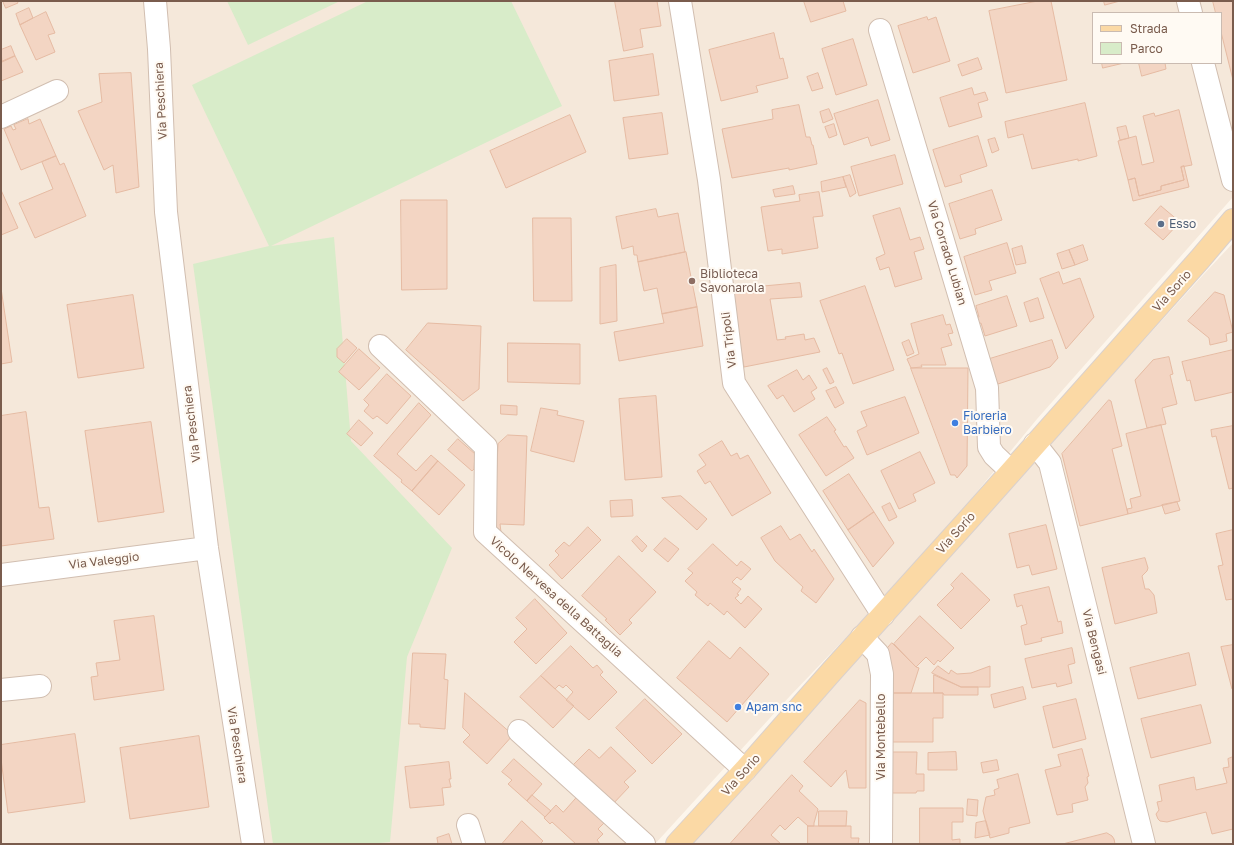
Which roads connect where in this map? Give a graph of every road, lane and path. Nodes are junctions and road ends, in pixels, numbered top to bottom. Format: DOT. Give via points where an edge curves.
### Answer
graph roads {
  1 [pos="155,1"];
  2 [pos="680,1"];
  3 [pos="1188,1"];
  4 [pos="1191,12"];
  5 [pos="880,30"];
  6 [pos="1203,64"];
  7 [pos="57,91"];
  8 [pos="1,117"];
  9 [pos="1233,180"];
  10 [pos="1233,220"];
  11 [pos="380,346"];
  12 [pos="1035,444"];
  13 [pos="1011,471"];
  14 [pos="207,548"];
  15 [pos="1,575"];
  16 [pos="883,615"];
  17 [pos="862,637"];
  18 [pos="40,686"];
  19 [pos="1,690"];
  20 [pos="520,731"];
  21 [pos="745,770"];
  22 [pos="253,844"];
  23 [pos="644,844"];
  24 [pos="677,844"];
  25 [pos="881,844"];
  26 [pos="1144,844"];
  1 -- 14 [label="street, Via Peschiera" via="166,212"];
  2 -- 16 [label="street, Via Tripoli" via="709,180 734,383"];
  3 -- 4 [label="street"];
  5 -- 13 [label="street, Via Corrado Lubian" via="987,388 990,447 994,455"];
  6 -- 9 [label="street"];
  7 -- 8 [label="street"];
  10 -- 12 [label="main road, Via Sorio"];
  11 -- 21 [label="street, Vicolo Nervesa della Battaglia" via="486,447 485,532"];
  12 -- 13 [label="main road, Via Sorio"];
  12 -- 26 [label="street, Via Bengasi" via="1050,463"];
  13 -- 16 [label="main road, Via Sorio"];
  14 -- 15 [label="street, Via Valeggio"];
  14 -- 22 [label="street, Via Peschiera"];
  16 -- 17 [label="main road, Via Sorio"];
  17 -- 21 [label="main road, Via Sorio"];
  17 -- 25 [label="street, Via Montebello" via="878,654 882,674"];
  18 -- 19 [label="street"];
  20 -- 23 [label="street"];
  21 -- 24 [label="main road, Via Sorio"];
}
